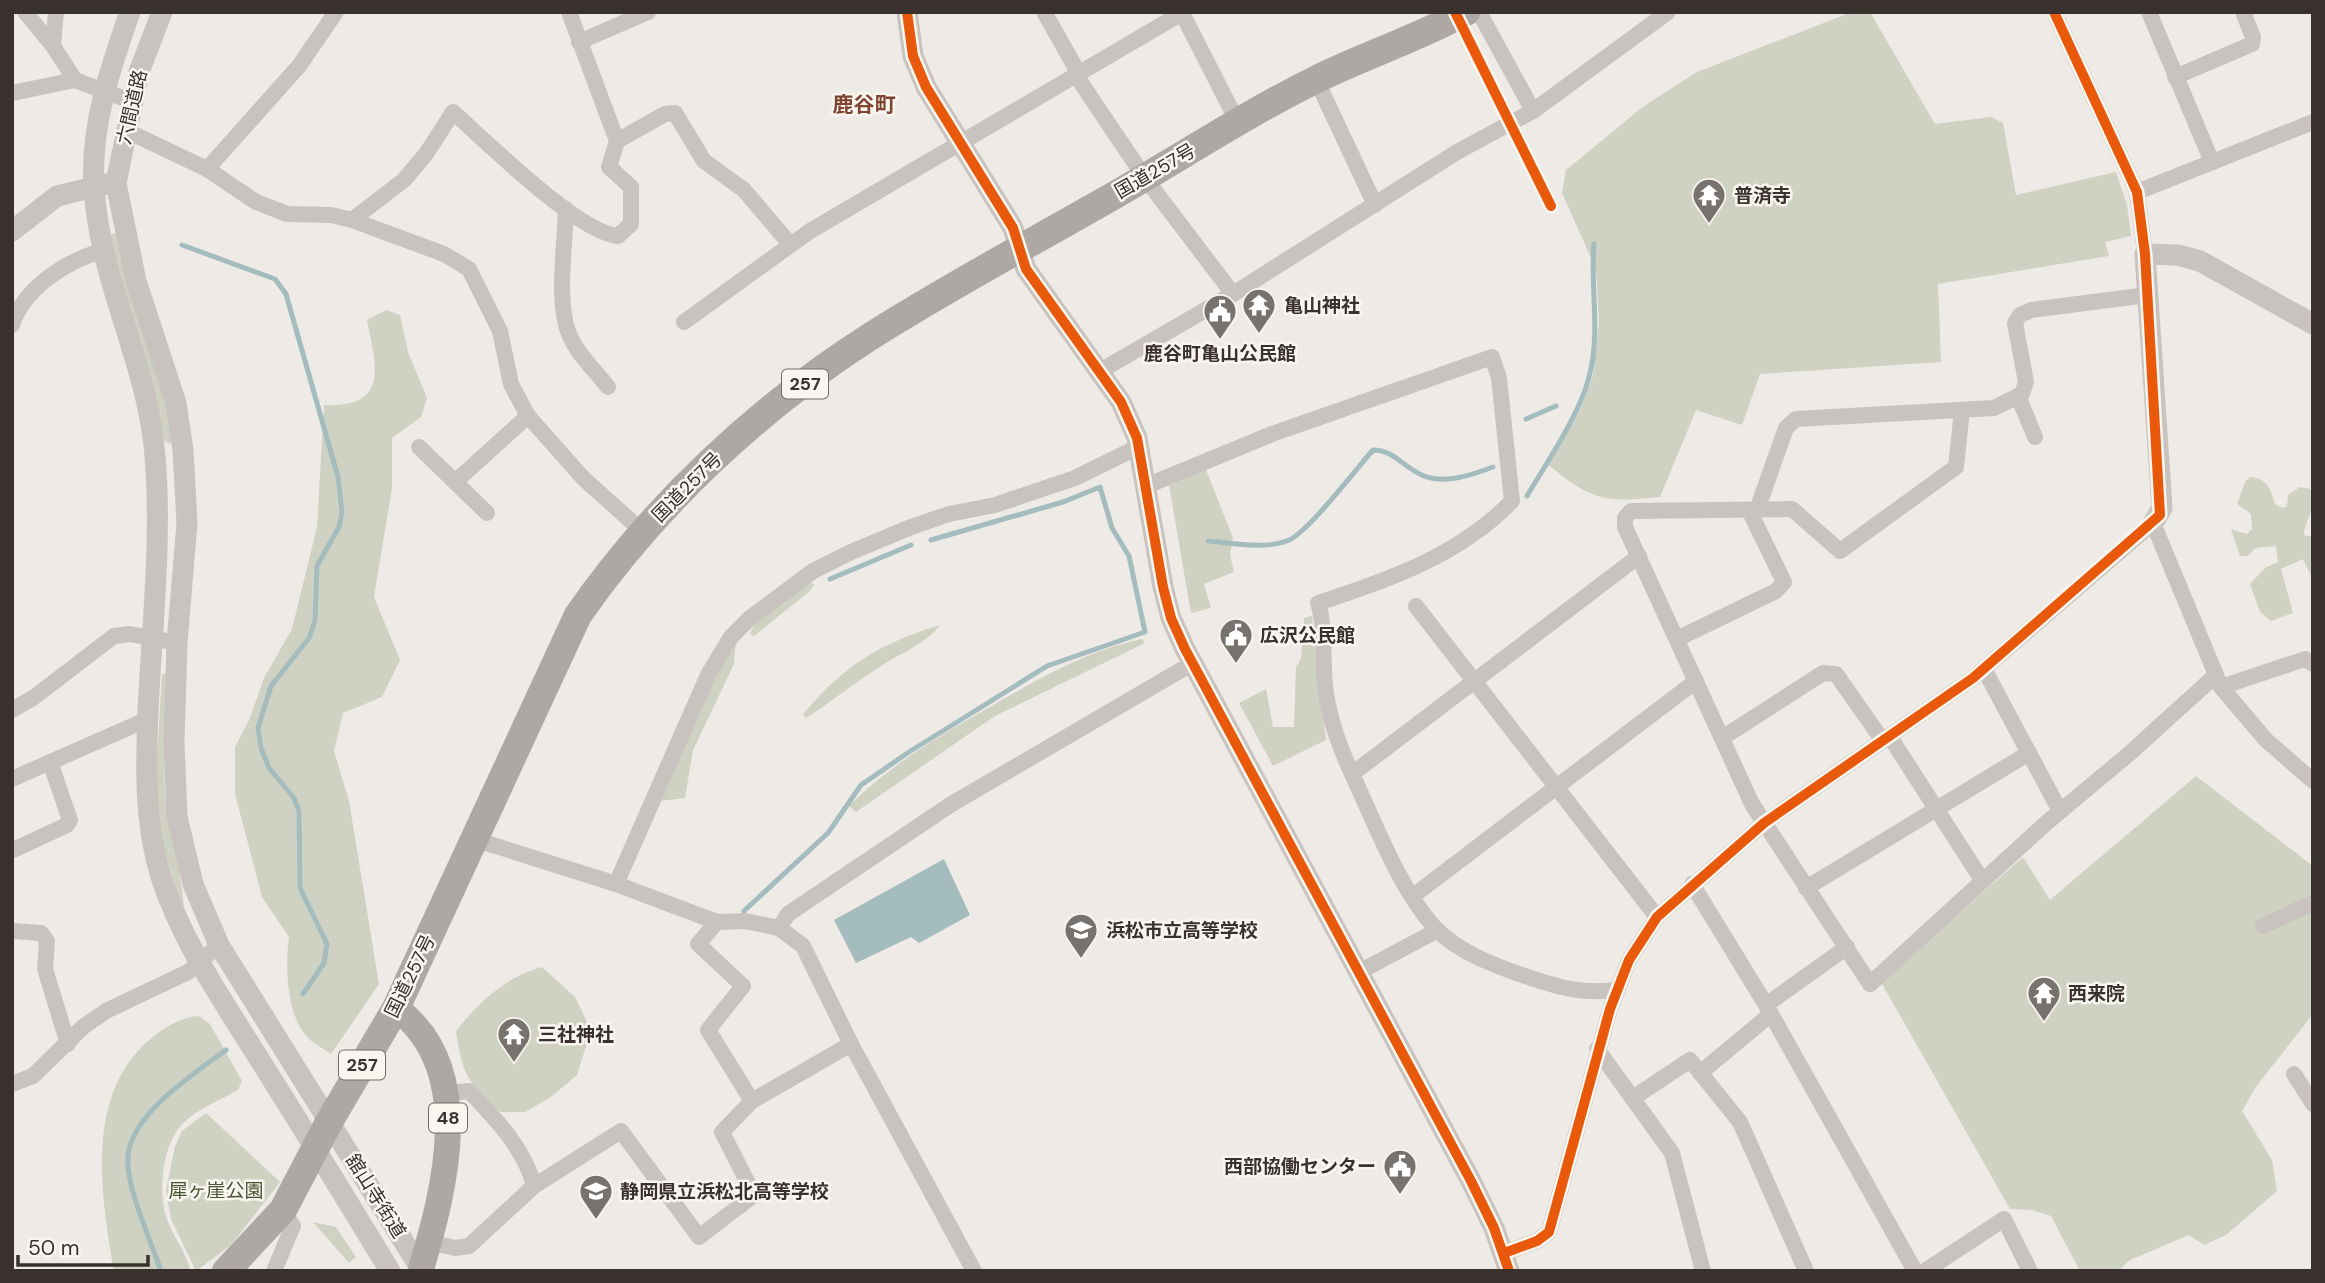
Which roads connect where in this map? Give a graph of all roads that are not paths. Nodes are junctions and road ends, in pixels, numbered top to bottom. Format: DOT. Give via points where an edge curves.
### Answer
graph roads {
  1 [pos="25,12"];
  2 [pos="56,12"];
  3 [pos="130,12"];
  4 [pos="162,12"];
  5 [pos="336,12"];
  6 [pos="569,12"];
  7 [pos="648,12"];
  8 [pos="907,12"];
  9 [pos="1044,12"];
  10 [pos="1466,12"];
  11 [pos="1479,12"];
  12 [pos="1668,12"];
  13 [pos="2054,12"];
  14 [pos="2149,12"];
  15 [pos="2243,12"];
  16 [pos="579,42"];
  17 [pos="53,46"];
  18 [pos="1076,73"];
  19 [pos="2175,77"];
  20 [pos="1316,79"];
  21 [pos="75,80"];
  22 [pos="104,91"];
  23 [pos="12,93"];
  24 [pos="133,102"];
  25 [pos="1533,111"];
  26 [pos="2313,122"];
  27 [pos="1238,123"];
  28 [pos="127,131"];
  29 [pos="617,141"];
  30 [pos="961,144"];
  31 [pos="2212,162"];
  32 [pos="207,169"];
  33 [pos="1145,178"];
  34 [pos="116,183"];
  35 [pos="94,187"];
  36 [pos="2137,192"];
  37 [pos="1375,205"];
  38 [pos="566,209"];
  39 [pos="352,220"];
  40 [pos="12,231"];
  41 [pos="790,244"];
  42 [pos="1019,247"];
  43 [pos="102,251"];
  44 [pos="2145,254"];
  45 [pos="1233,294"];
  46 [pos="2147,295"];
  47 [pos="684,322"];
  48 [pos="2313,324"];
  49 [pos="12,325"];
  50 [pos="1100,371"];
  51 [pos="608,387"];
  52 [pos="2018,396"];
  53 [pos="1962,410"];
  54 [pos="528,416"];
  55 [pos="2035,437"];
  56 [pos="419,447"];
  57 [pos="1138,447"];
  58 [pos="454,482"];
  59 [pos="1146,486"];
  60 [pos="1753,510"];
  61 [pos="487,513"];
  62 [pos="2153,523"];
  63 [pos="642,531"];
  64 [pos="1639,556"];
  65 [pos="1416,606"];
  66 [pos="151,639"];
  67 [pos="1677,639"];
  68 [pos="177,643"];
  69 [pos="1189,656"];
  70 [pos="2313,664"];
  71 [pos="1983,669"];
  72 [pos="1475,680"];
  73 [pos="1696,681"];
  74 [pos="2218,681"];
  75 [pos="12,710"];
  76 [pos="148,719"];
  77 [pos="1722,738"];
  78 [pos="1887,739"];
  79 [pos="2029,753"];
  80 [pos="50,762"];
  81 [pos="1352,774"];
  82 [pos="12,779"];
  83 [pos="2313,780"];
  84 [pos="1557,790"];
  85 [pos="1936,810"];
  86 [pos="2060,811"];
  87 [pos="1764,823"];
  88 [pos="474,839"];
  89 [pos="13,850"];
  90 [pos="1982,880"];
  91 [pos="616,884"];
  92 [pos="1692,884"];
  93 [pos="1806,888"];
  94 [pos="1413,896"];
  95 [pos="2313,904"];
  96 [pos="1657,917"];
  97 [pos="717,922"];
  98 [pos="2263,926"];
  99 [pos="779,928"];
  100 [pos="1438,930"];
  101 [pos="12,931"];
  102 [pos="219,945"];
  103 [pos="1847,947"];
  104 [pos="200,962"];
  105 [pos="1359,972"];
  106 [pos="1617,990"];
  107 [pos="396,1008"];
  108 [pos="1768,1010"];
  109 [pos="68,1044"];
  110 [pos="852,1044"];
  111 [pos="1597,1049"];
  112 [pos="1700,1073"];
  113 [pos="2294,1074"];
  114 [pos="12,1084"];
  115 [pos="447,1093"];
  116 [pos="1633,1098"];
  117 [pos="752,1101"];
  118 [pos="2313,1104"];
  119 [pos="329,1122"];
  120 [pos="316,1150"];
  121 [pos="534,1186"];
  122 [pos="283,1210"];
  123 [pos="429,1242"];
  124 [pos="1507,1262"];
  125 [pos="421,1270"];
  126 [pos="226,1271"];
  127 [pos="274,1271"];
  128 [pos="390,1271"];
  129 [pos="974,1271"];
  130 [pos="1703,1271"];
  131 [pos="1806,1271"];
  132 [pos="1915,1271"];
  133 [pos="1925,1271"];
  134 [pos="2030,1271"];
  1 -- 17 [label="street"];
  2 -- 17 [label="street"];
  3 -- 22 [label="street, 六間道路"];
  4 -- 24 [label="street, 六間道路"];
  5 -- 32 [label="street" via="299,66"];
  6 -- 16 [label="street"];
  7 -- 16 [label="street"];
  8 -- 30 [label="street" via="918,71"];
  9 -- 18 [label="street"];
  10 -- 20 [label="highway, 国道257号 / 257"];
  11 -- 25 [label="street"];
  12 -- 25 [label="street"];
  13 -- 36 [label="street"];
  14 -- 19 [label="street"];
  15 -- 19 [label="street" via="2252,44"];
  16 -- 29 [label="street"];
  17 -- 21 [label="street"];
  18 -- 27 [label="street" via="1182,13"];
  18 -- 30 [label="street"];
  18 -- 33 [label="street"];
  19 -- 31 [label="street"];
  20 -- 27 [label="highway, 国道257号 / 257"];
  20 -- 37 [label="street"];
  21 -- 22 [label="street"];
  21 -- 23 [label="street"];
  22 -- 24 [label="street"];
  22 -- 35 [label="street, 六間道路"];
  24 -- 28 [label="street, 六間道路"];
  25 -- 37 [label="street" via="1457,152"];
  26 -- 31 [label="street"];
  27 -- 33 [label="highway, 国道257号 / 257"];
  28 -- 32 [label="street"];
  28 -- 34 [label="street, 六間道路"];
  29 -- 38 [label="street" via="609,167 631,187 631,224 618,236 607,235"];
  29 -- 41 [label="street" via="675,113 704,161 744,190"];
  30 -- 41 [label="street"];
  30 -- 42 [label="street" via="1006,216"];
  31 -- 36 [label="street"];
  32 -- 39 [label="street" via="256,202 287,215"];
  33 -- 42 [label="highway, 国道257号 / 257"];
  33 -- 45 [label="street"];
  34 -- 35 [label="street"];
  34 -- 68 [label="street, 舘山寺街道" via="136,281 163,357 181,429 187,523"];
  35 -- 40 [label="street" via="57,197"];
  35 -- 43 [label="street, 六間道路"];
  36 -- 44 [label="street"];
  37 -- 45 [label="street"];
  38 -- 39 [label="street" via="453,112 404,180"];
  38 -- 51 [label="street" via="564,313 569,335"];
  39 -- 54 [label="street" via="444,254 469,269 500,331 511,384"];
  41 -- 47 [label="street"];
  42 -- 50 [label="street" via="1026,269"];
  42 -- 63 [label="highway, 国道257号 / 257" via="866,340 785,398 718,455"];
  43 -- 49 [label="street" via="46,279 25,300"];
  43 -- 66 [label="street, 六間道路" via="146,392 155,453 158,517"];
  44 -- 46 [label="street"];
  44 -- 48 [label="street" via="2178,254 2200,261"];
  45 -- 50 [label="street"];
  46 -- 52 [label="street" via="2020,315 2015,323 2026,382"];
  46 -- 62 [label="street" via="2162,508"];
  50 -- 57 [label="street" via="1130,419"];
  52 -- 53 [label="street" via="1994,408"];
  52 -- 55 [label="street"];
  53 -- 60 [label="street" via="1796,419 1786,428"];
  53 -- 60 [label="street" via="1955,467 1840,551 1798,512"];
  54 -- 58 [label="street"];
  54 -- 63 [label="street" via="583,478"];
  56 -- 58 [label="street"];
  57 -- 59 [label="street"];
  57 -- 91 [label="street" via="1058,485 949,514 851,552 813,571 750,618 723,646"];
  58 -- 61 [label="street"];
  59 -- 69 [label="street" via="1171,618"];
  59 -- 81 [label="street" via="1272,434 1492,356 1499,378 1512,500 1493,521 1439,556 1318,603 1325,686 1336,740"];
  60 -- 64 [label="street" via="1631,512 1625,527"];
  60 -- 67 [label="street" via="1784,582 1776,591"];
  62 -- 71 [label="street"];
  62 -- 74 [label="street"];
  63 -- 88 [label="highway, 国道257号 / 257" via="578,615"];
  64 -- 67 [label="street"];
  64 -- 72 [label="street"];
  65 -- 72 [label="street"];
  66 -- 68 [label="street"];
  66 -- 75 [label="street" via="114,636"];
  66 -- 76 [label="street, 六間道路"];
  67 -- 73 [label="street"];
  68 -- 102 [label="street, 舘山寺街道" via="177,817 193,884"];
  69 -- 99 [label="street" via="950,805 788,914"];
  69 -- 105 [label="street"];
  70 -- 74 [label="street" via="2305,659"];
  71 -- 78 [label="street"];
  71 -- 79 [label="street"];
  72 -- 81 [label="street"];
  72 -- 84 [label="street"];
  73 -- 77 [label="street"];
  73 -- 84 [label="street"];
  74 -- 83 [label="street" via="2266,740"];
  74 -- 86 [label="street"];
  76 -- 80 [label="street"];
  76 -- 104 [label="street, 舘山寺街道" via="145,778 150,828 161,876"];
  77 -- 78 [label="street" via="1823,673 1836,674"];
  77 -- 87 [label="street"];
  78 -- 85 [label="street"];
  78 -- 87 [label="street"];
  79 -- 85 [label="street"];
  79 -- 86 [label="street"];
  80 -- 82 [label="street"];
  80 -- 89 [label="street" via="67,825"];
  81 -- 94 [label="street"];
  84 -- 94 [label="street"];
  84 -- 96 [label="street"];
  85 -- 90 [label="street"];
  85 -- 93 [label="street"];
  86 -- 90 [label="street"];
  87 -- 92 [label="street"];
  87 -- 93 [label="street"];
  88 -- 91 [label="street"];
  88 -- 107 [label="highway, 国道257号 / 257"];
  90 -- 103 [label="street" via="1870,984"];
  91 -- 97 [label="street"];
  92 -- 96 [label="street"];
  92 -- 108 [label="street"];
  93 -- 103 [label="street"];
  94 -- 100 [label="street"];
  95 -- 98 [label="street"];
  96 -- 106 [label="street" via="1641,938"];
  97 -- 99 [label="street" via="745,921"];
  97 -- 117 [label="street" via="698,944 743,986 708,1030"];
  99 -- 110 [label="street" via="803,946"];
  100 -- 105 [label="street"];
  100 -- 106 [label="street" via="1471,954 1516,973 1587,994"];
  101 -- 109 [label="street" via="41,933 47,941 45,969"];
  102 -- 104 [label="street"];
  102 -- 119 [label="street, 舘山寺街道"];
  103 -- 108 [label="street"];
  104 -- 109 [label="street" via="106,1011"];
  104 -- 120 [label="street, 舘山寺街道"];
  105 -- 124 [label="street" via="1471,1181"];
  106 -- 111 [label="street"];
  107 -- 115 [label="main road, 48" via="412,1020 437,1059"];
  107 -- 119 [label="highway, 国道257号 / 257"];
  108 -- 112 [label="street"];
  108 -- 132 [label="street"];
  109 -- 114 [label="street" via="33,1076"];
  110 -- 117 [label="street"];
  110 -- 129 [label="street"];
  111 -- 116 [label="street"];
  111 -- 124 [label="street" via="1549,1232"];
  112 -- 116 [label="street" via="1690,1060"];
  112 -- 131 [label="street" via="1740,1122"];
  113 -- 118 [label="street"];
  115 -- 121 [label="street" via="469,1091 494,1117 529,1164"];
  115 -- 123 [label="main road, 48" via="442,1187"];
  116 -- 130 [label="street" via="1672,1153"];
  117 -- 121 [label="street" via="722,1132 754,1195 699,1237 621,1132"];
  119 -- 120 [label="highway, 国道257号 / 257"];
  119 -- 125 [label="street, 舘山寺街道"];
  120 -- 122 [label="highway, 国道257号 / 257"];
  120 -- 128 [label="street, 舘山寺街道"];
  121 -- 123 [label="street" via="469,1246"];
  122 -- 126 [label="highway, 国道257号 / 257"];
  122 -- 127 [label="street" via="293,1226"];
  123 -- 125 [label="main road, 48"];
  133 -- 134 [label="street" via="2004,1219"];
}
